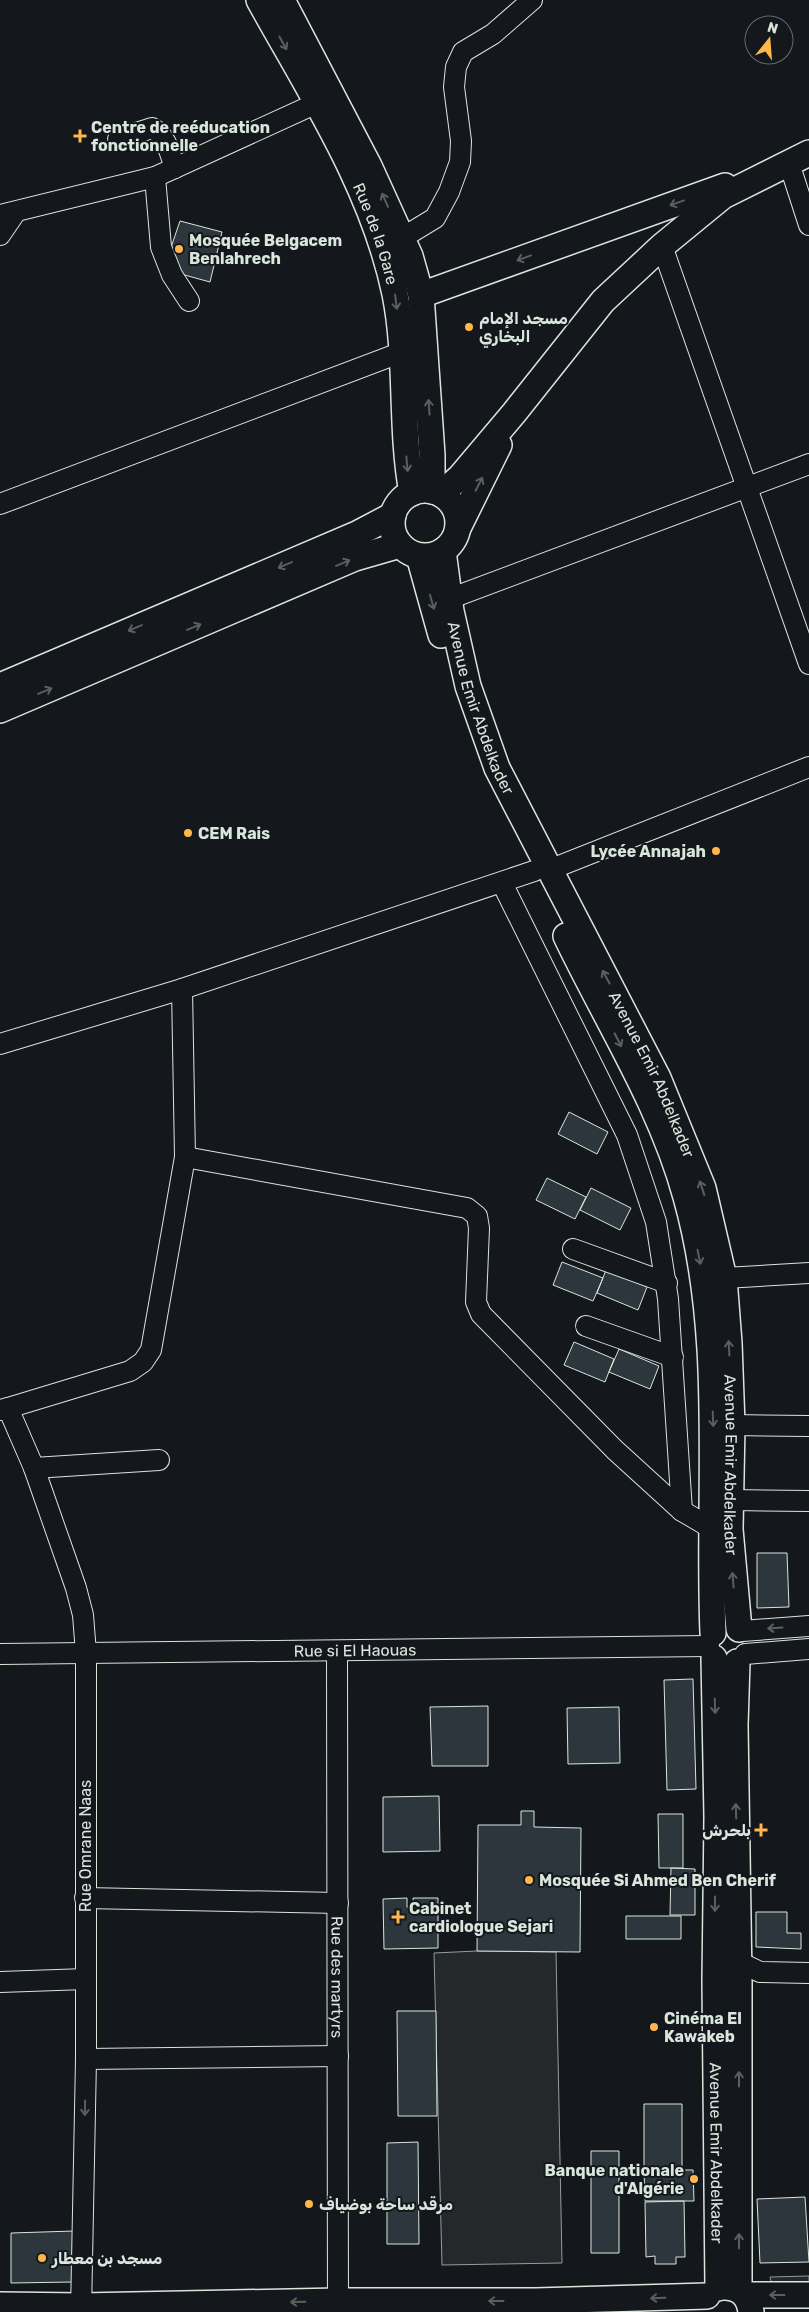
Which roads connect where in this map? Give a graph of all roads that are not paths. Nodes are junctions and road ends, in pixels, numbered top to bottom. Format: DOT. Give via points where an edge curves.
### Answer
graph roads {
  1 [pos="259,0"];
  2 [pos="282,0"];
  3 [pos="532,0"];
  4 [pos="324,98"];
  5 [pos="118,139"];
  6 [pos="799,158"];
  7 [pos="175,168"];
  8 [pos="155,177"];
  9 [pos="8,214"];
  10 [pos="809,225"];
  11 [pos="0,234"];
  12 [pos="402,238"];
  13 [pos="662,246"];
  14 [pos="421,295"];
  15 [pos="189,301"];
  16 [pos="402,352"];
  17 [pos="514,413"];
  18 [pos="809,464"];
  19 [pos="747,487"];
  20 [pos="428,493"];
  21 [pos="0,504"];
  22 [pos="393,515"];
  23 [pos="458,528"];
  24 [pos="409,550"];
  25 [pos="443,551"];
  26 [pos="450,599"];
  27 [pos="802,619"];
  28 [pos="809,664"];
  29 [pos="0,686"];
  30 [pos="0,710"];
  31 [pos="809,767"];
  32 [pos="542,870"];
  33 [pos="502,883"];
  34 [pos="182,989"];
  35 [pos="0,1044"];
  36 [pos="184,1157"];
  37 [pos="573,1249"];
  38 [pos="809,1273"];
  39 [pos="724,1278"];
  40 [pos="667,1283"];
  41 [pos="586,1326"];
  42 [pos="673,1357"];
  43 [pos="4,1409"];
  44 [pos="732,1425"];
  45 [pos="809,1426"];
  46 [pos="159,1460"];
  47 [pos="34,1468"];
  48 [pos="732,1500"];
  49 [pos="809,1501"];
  50 [pos="682,1511"];
  51 [pos="721,1528"];
  52 [pos="809,1626"];
  53 [pos="728,1644"];
  54 [pos="809,1649"];
  55 [pos="338,1652"];
  56 [pos="86,1653"];
  57 [pos="0,1654"];
  58 [pos="85,1898"];
  59 [pos="338,1902"];
  60 [pos="734,1971"];
  61 [pos="809,1973"];
  62 [pos="86,1979"];
  63 [pos="0,1982"];
  64 [pos="338,2056"];
  65 [pos="86,2059"];
  66 [pos="809,2295"];
  67 [pos="727,2299"];
  68 [pos="0,2305"];
  69 [pos="338,2307"];
  70 [pos="81,2309"];
  1 -- 4 [label="main road, Rue de la Gare, one-way"];
  2 -- 4 [label="main road, Rue de la Gare"];
  3 -- 12 [label="street" via="493,34 463,52 456,67 454,87 461,140 460,162 449,192 434,218"];
  4 -- 7 [label="street"];
  12 -- 4 [label="main road, Rue de la Gare, one-way" via="370,166"];
  4 -- 16 [label="main road, Rue de la Gare, one-way" via="386,252"];
  5 -- 7 [label="street" via="152,128 160,132"];
  6 -- 10 [label="street"];
  6 -- 13 [label="main road" via="723,196"];
  6 -- 14 [label="main road, one-way"];
  7 -- 8 [label="street"];
  8 -- 9 [label="street"];
  8 -- 15 [label="street" via="161,247 172,275"];
  9 -- 11 [label="street"];
  12 -- 14 [label="main road, Rue de la Gare"];
  13 -- 17 [label="main road" via="603,301"];
  13 -- 19 [label="street"];
  20 -- 14 [label="main road, Rue de la Gare, one-way" via="432,455"];
  16 -- 20 [label="main road, Rue de la Gare, one-way" via="407,467"];
  16 -- 21 [label="street"];
  17 -- 20 [label="main road" via="460,477"];
  23 -- 17 [label="main road, one-way"];
  18 -- 19 [label="street"];
  19 -- 26 [label="street"];
  19 -- 27 [label="street"];
  20 -- 22 [label="main road" via="403,498"];
  20 -- 23 [label="main road" via="455,509"];
  22 -- 24 [label="main road" via="392,526"];
  22 -- 29 [label="main road, one-way" via="357,534"];
  23 -- 25 [label="main road"];
  24 -- 25 [label="main road" via="435,554"];
  30 -- 24 [label="main road, one-way" via="355,558"];
  24 -- 32 [label="main road, Avenue Emir Abdelkader, one-way" via="459,707 495,792"];
  25 -- 26 [label="main road, Avenue Emir Abdelkader"];
  26 -- 32 [label="main road, Avenue Emir Abdelkader" via="468,686 497,768"];
  27 -- 28 [label="street"];
  31 -- 32 [label="street"];
  32 -- 33 [label="street"];
  39 -- 32 [label="main road, Avenue Emir Abdelkader, one-way" via="705,1198 687,1145 658,1078 621,1004"];
  32 -- 51 [label="main road, Avenue Emir Abdelkader, one-way" via="668,1145 686,1197 704,1281"];
  33 -- 34 [label="street"];
  33 -- 40 [label="street" via="627,1135 656,1222"];
  34 -- 35 [label="street"];
  34 -- 36 [label="street"];
  36 -- 43 [label="street" via="151,1350 143,1362 130,1371"];
  36 -- 50 [label="street" via="467,1208 477,1216 479,1228 476,1302 481,1314 615,1450"];
  37 -- 40 [label="street"];
  38 -- 39 [label="street"];
  44 -- 39 [label="main road, Avenue Emir Abdelkader, one-way"];
  40 -- 42 [label="street"];
  41 -- 42 [label="street"];
  42 -- 50 [label="street"];
  43 -- 47 [label="street, Rue Omrane Naas"];
  44 -- 45 [label="street"];
  44 -- 48 [label="main road, Avenue Emir Abdelkader"];
  46 -- 47 [label="street"];
  47 -- 56 [label="street, Rue Omrane Naas" via="76,1588 83,1615"];
  48 -- 49 [label="street"];
  48 -- 51 [label="main road, Avenue Emir Abdelkader"];
  50 -- 51 [label="street"];
  51 -- 53 [label="main road, Avenue Emir Abdelkader"];
  52 -- 53 [label="street, one-way"];
  53 -- 54 [label="street"];
  53 -- 55 [label="street, Rue si El Haouas"];
  53 -- 60 [label="main road, Avenue Emir Abdelkader" via="735,1726"];
  55 -- 56 [label="street, Rue si El Haouas"];
  55 -- 59 [label="street, Rue des martyrs"];
  56 -- 57 [label="street, Rue si El Haouas"];
  56 -- 58 [label="street, Rue Omrane Naas"];
  58 -- 59 [label="street"];
  58 -- 62 [label="street, Rue Omrane Naas"];
  59 -- 64 [label="street, Rue des martyrs"];
  60 -- 61 [label="street"];
  60 -- 67 [label="main road, Avenue Emir Abdelkader"];
  62 -- 63 [label="street"];
  62 -- 65 [label="street, Rue Omrane Naas"];
  64 -- 65 [label="street"];
  64 -- 69 [label="street, Rue des martyrs"];
  65 -- 70 [label="street, Rue Omrane Naas, one-way"];
  66 -- 67 [label="main road, one-way"];
  67 -- 69 [label="main road, one-way"];
  68 -- 70 [label="main road"];
  69 -- 70 [label="main road, one-way"];
}
